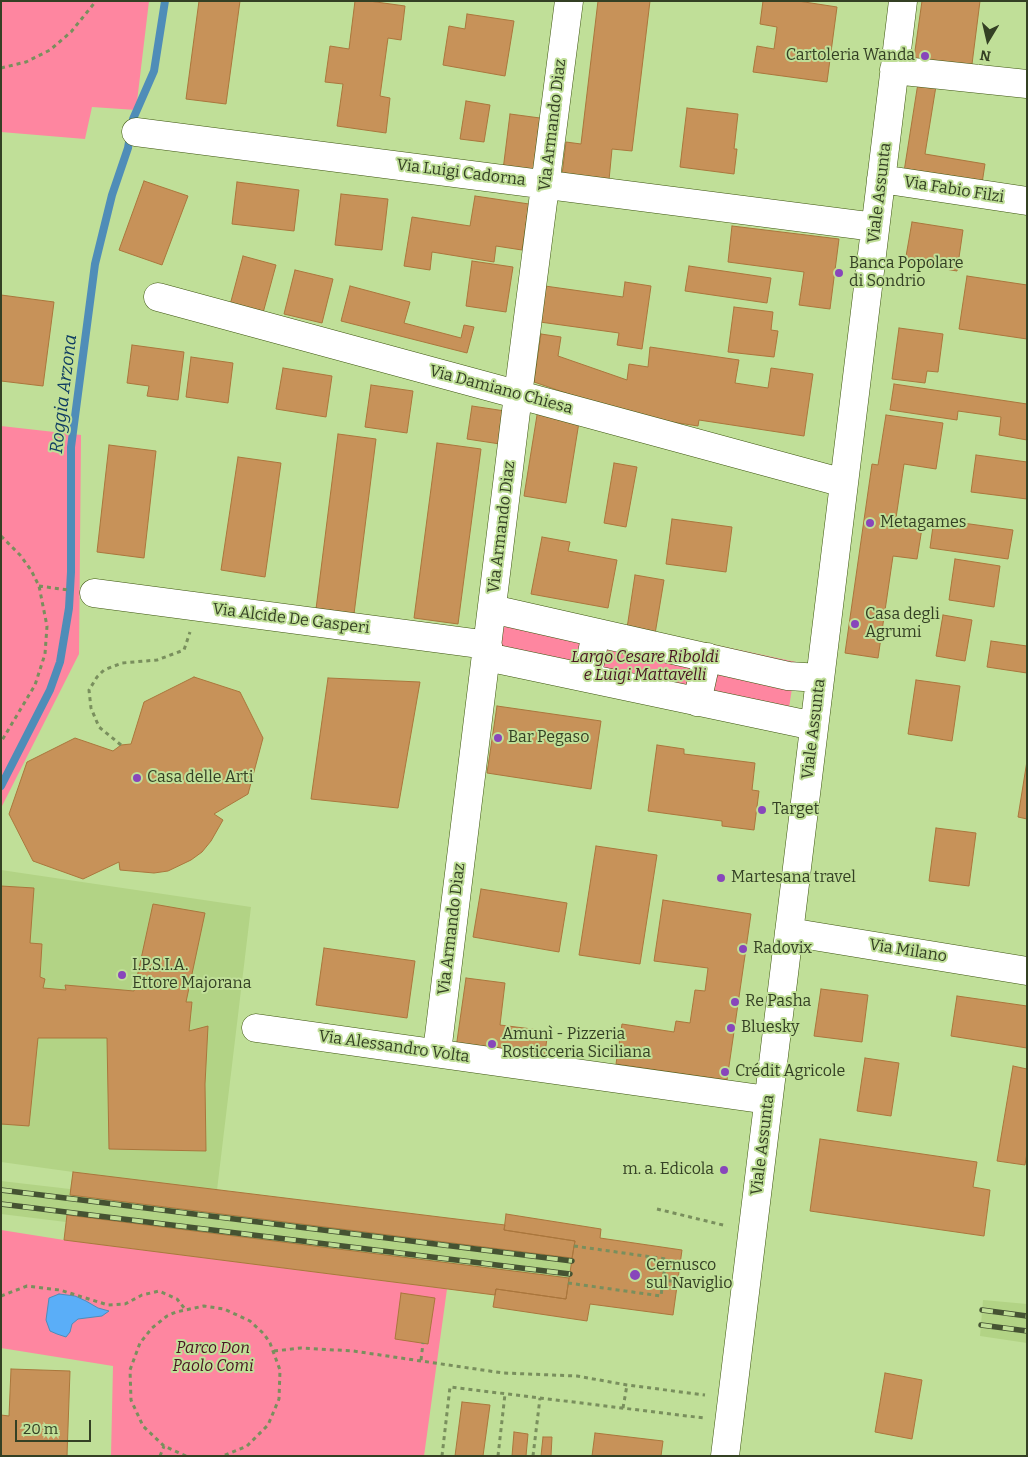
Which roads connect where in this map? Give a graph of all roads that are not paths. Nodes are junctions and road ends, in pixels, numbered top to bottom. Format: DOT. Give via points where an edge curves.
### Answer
graph roads {
  1 [pos="569,1"];
  2 [pos="903,1"];
  3 [pos="894,70"];
  4 [pos="1027,84"];
  5 [pos="136,132"];
  6 [pos="881,179"];
  7 [pos="546,184"];
  8 [pos="1027,201"];
  9 [pos="875,227"];
  10 [pos="158,297"];
  11 [pos="518,394"];
  12 [pos="844,483"];
  13 [pos="94,593"];
  14 [pos="492,609"];
  15 [pos="596,633"];
  16 [pos="487,651"];
  17 [pos="706,657"];
  18 [pos="587,678"];
  19 [pos="820,678"];
  20 [pos="697,702"];
  21 [pos="814,726"];
  22 [pos="789,932"];
  23 [pos="1027,971"];
  24 [pos="256,1028"];
  25 [pos="437,1052"];
  26 [pos="768,1100"];
  27 [pos="725,1456"];
  1 -- 7 [label="street, Via Armando Diaz"];
  2 -- 3 [label="street, Viale Assunta"];
  3 -- 4 [label="street"];
  3 -- 6 [label="street, Viale Assunta"];
  5 -- 7 [label="street, Via Luigi Cadorna"];
  6 -- 8 [label="street, Via Fabio Filzi"];
  6 -- 9 [label="street, Viale Assunta"];
  7 -- 9 [label="street, Via Luigi Cadorna"];
  7 -- 11 [label="street, Via Armando Diaz"];
  9 -- 12 [label="street, Viale Assunta"];
  10 -- 11 [label="street, Via Damiano Chiesa"];
  11 -- 12 [label="street, Via Damiano Chiesa"];
  11 -- 14 [label="street, Via Armando Diaz"];
  12 -- 19 [label="street, Viale Assunta"];
  13 -- 16 [label="street, Via Alcide De Gasperi"];
  14 -- 15 [label="street"];
  14 -- 16 [label="street, Via Armando Diaz"];
  15 -- 17 [label="street"];
  15 -- 18 [label="street"];
  16 -- 18 [label="street"];
  16 -- 25 [label="street, Via Armando Diaz"];
  17 -- 19 [label="street" via="788,676"];
  17 -- 20 [label="street"];
  18 -- 20 [label="street"];
  19 -- 21 [label="street, Viale Assunta"];
  20 -- 21 [label="street"];
  21 -- 22 [label="street, Viale Assunta"];
  22 -- 23 [label="street, Via Milano"];
  22 -- 26 [label="street, Viale Assunta"];
  24 -- 25 [label="street, Via Alessandro Volta"];
  25 -- 26 [label="street, Via Alessandro Volta"];
  26 -- 27 [label="street, Viale Assunta"];
}
